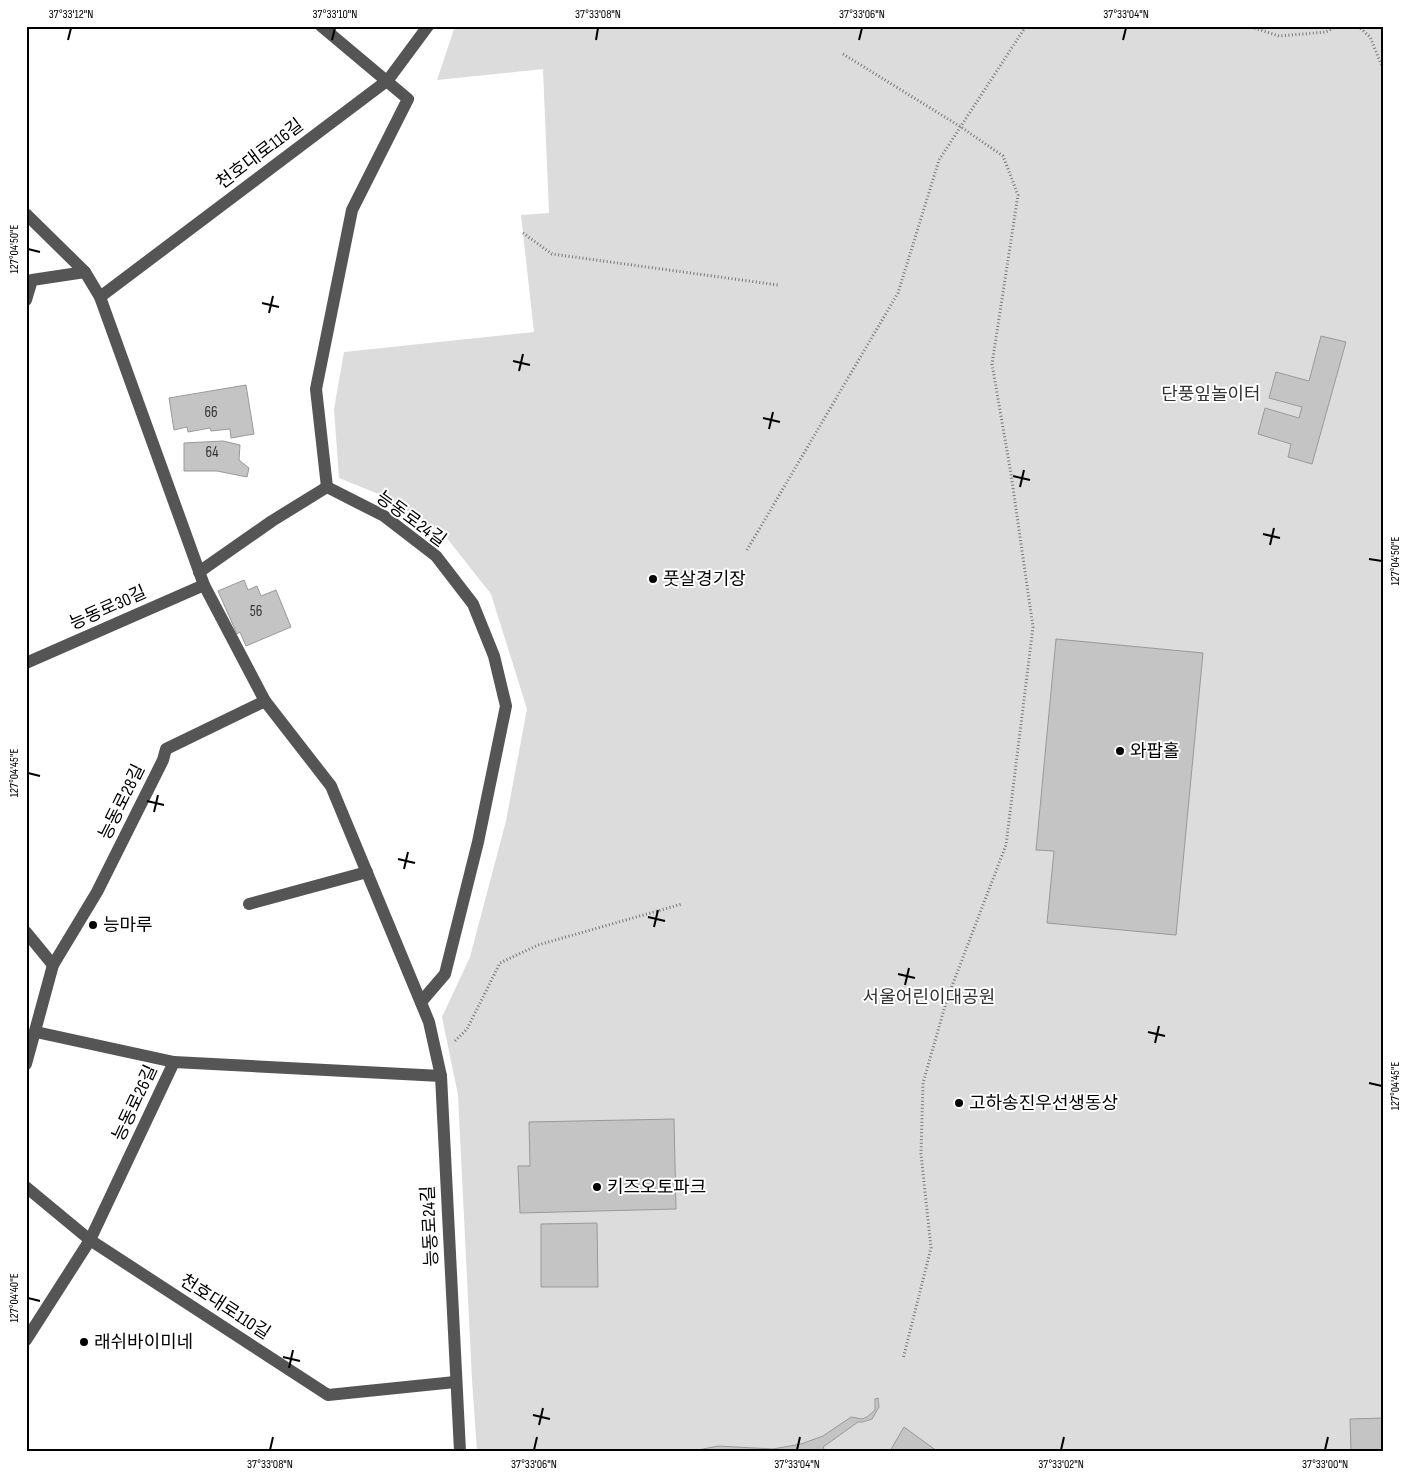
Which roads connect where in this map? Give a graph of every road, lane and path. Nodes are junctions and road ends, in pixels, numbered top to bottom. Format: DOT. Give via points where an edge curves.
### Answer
graph roads {
  1 [pos="321,26"];
  2 [pos="428,26"];
  3 [pos="1026,26"];
  4 [pos="1248,26"];
  5 [pos="1338,26"];
  6 [pos="1358,26"];
  7 [pos="843,54"];
  8 [pos="1383,69"];
  9 [pos="388,80"];
  10 [pos="960,127"];
  11 [pos="26,214"];
  12 [pos="523,232"];
  13 [pos="85,272"];
  14 [pos="778,286"];
  15 [pos="100,297"];
  16 [pos="26,300"];
  17 [pos="327,487"];
  18 [pos="747,550"];
  19 [pos="199,572"];
  20 [pos="204,585"];
  21 [pos="26,664"];
  22 [pos="265,700"];
  23 [pos="367,872"];
  24 [pos="249,904"];
  25 [pos="682,904"];
  26 [pos="26,932"];
  27 [pos="53,965"];
  28 [pos="421,1002"];
  29 [pos="36,1032"];
  30 [pos="436,1054"];
  31 [pos="174,1062"];
  32 [pos="26,1064"];
  33 [pos="441,1076"];
  34 [pos="26,1187"];
  35 [pos="90,1240"];
  36 [pos="26,1340"];
  37 [pos="903,1359"];
  38 [pos="455,1382"];
  39 [pos="460,1451"];
  1 -- 9 [label="street"];
  2 -- 9 [label="street, 천호대로116길"];
  3 -- 10 [label="path"];
  4 -- 5 [label="path" via="1279,36 1326,32"];
  6 -- 8 [label="path" via="1370,37"];
  7 -- 10 [label="path"];
  9 -- 15 [label="street, 천호대로116길"];
  9 -- 17 [label="street" via="408,99 352,210 316,389"];
  10 -- 18 [label="path" via="939,160 898,293"];
  10 -- 37 [label="path" via="1003,156 1018,195 992,364 1033,627 1006,845 948,999 922,1083 921,1154 931,1248"];
  11 -- 13 [label="street, 능동로24길"];
  12 -- 14 [label="path" via="552,254"];
  13 -- 15 [label="street, 능동로24길"];
  13 -- 16 [label="street" via="32,280"];
  15 -- 19 [label="street, 능동로24길"];
  17 -- 19 [label="street"];
  17 -- 28 [label="street, 능동로24길" via="384,516 436,556 472,604 494,656 506,706 478,842 445,974"];
  19 -- 20 [label="street, 능동로24길"];
  20 -- 21 [label="street, 능동로30길"];
  20 -- 22 [label="street, 능동로24길"];
  22 -- 23 [label="street, 능동로24길" via="331,786"];
  22 -- 27 [label="street, 능동로28길" via="166,749 97,892"];
  23 -- 24 [label="street"];
  23 -- 28 [label="street, 능동로24길"];
  25 -- 30 [label="path" via="538,944 500,963 467,1029 448,1048"];
  26 -- 27 [label="street"];
  27 -- 29 [label="street, 능동로28길"];
  28 -- 30 [label="street, 능동로24길"];
  29 -- 31 [label="street"];
  29 -- 32 [label="street, 능동로28길"];
  30 -- 33 [label="street, 능동로24길"];
  31 -- 33 [label="street, 능동로26길"];
  31 -- 35 [label="street, 능동로26길"];
  33 -- 38 [label="street, 능동로24길"];
  34 -- 35 [label="street, 천호대로110길"];
  35 -- 36 [label="street, 능동로26길"];
  35 -- 38 [label="street, 천호대로110길" via="328,1395"];
  38 -- 39 [label="street, 능동로24길"];
}
